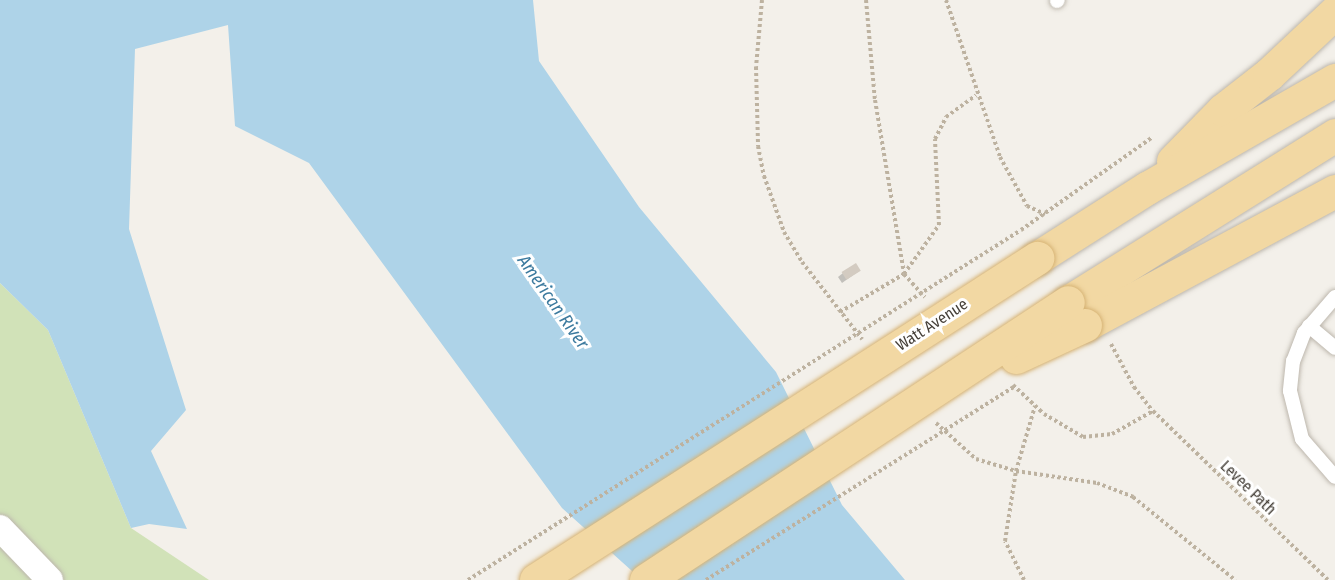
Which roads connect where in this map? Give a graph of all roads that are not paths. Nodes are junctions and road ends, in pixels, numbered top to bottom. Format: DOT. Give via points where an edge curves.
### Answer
graph roads {
  1 [pos="1335,12"];
  2 [pos="1335,80"];
  3 [pos="1335,135"];
  4 [pos="1148,188"];
  5 [pos="1335,191"];
  6 [pos="1335,297"];
  7 [pos="1088,321"];
  8 [pos="1309,326"];
  9 [pos="1335,348"];
  10 [pos="1335,477"];
  11 [pos="0,528"];
  12 [pos="50,580"];
  13 [pos="536,580"];
  14 [pos="645,580"];
  1 -- 4 [label="main road" via="1269,74 1223,110"];
  2 -- 4 [label="main road, Watt Avenue"];
  3 -- 7 [label="main road"];
  4 -- 13 [label="main road, Watt Avenue, bridge"];
  5 -- 7 [label="main road"];
  6 -- 8 [label="lane"];
  7 -- 14 [label="main road, bridge" via="927,398"];
  8 -- 9 [label="lane"];
  8 -- 10 [label="lane" via="1293,361 1292,411 1308,447"];
  11 -- 12 [label="street"];
}
